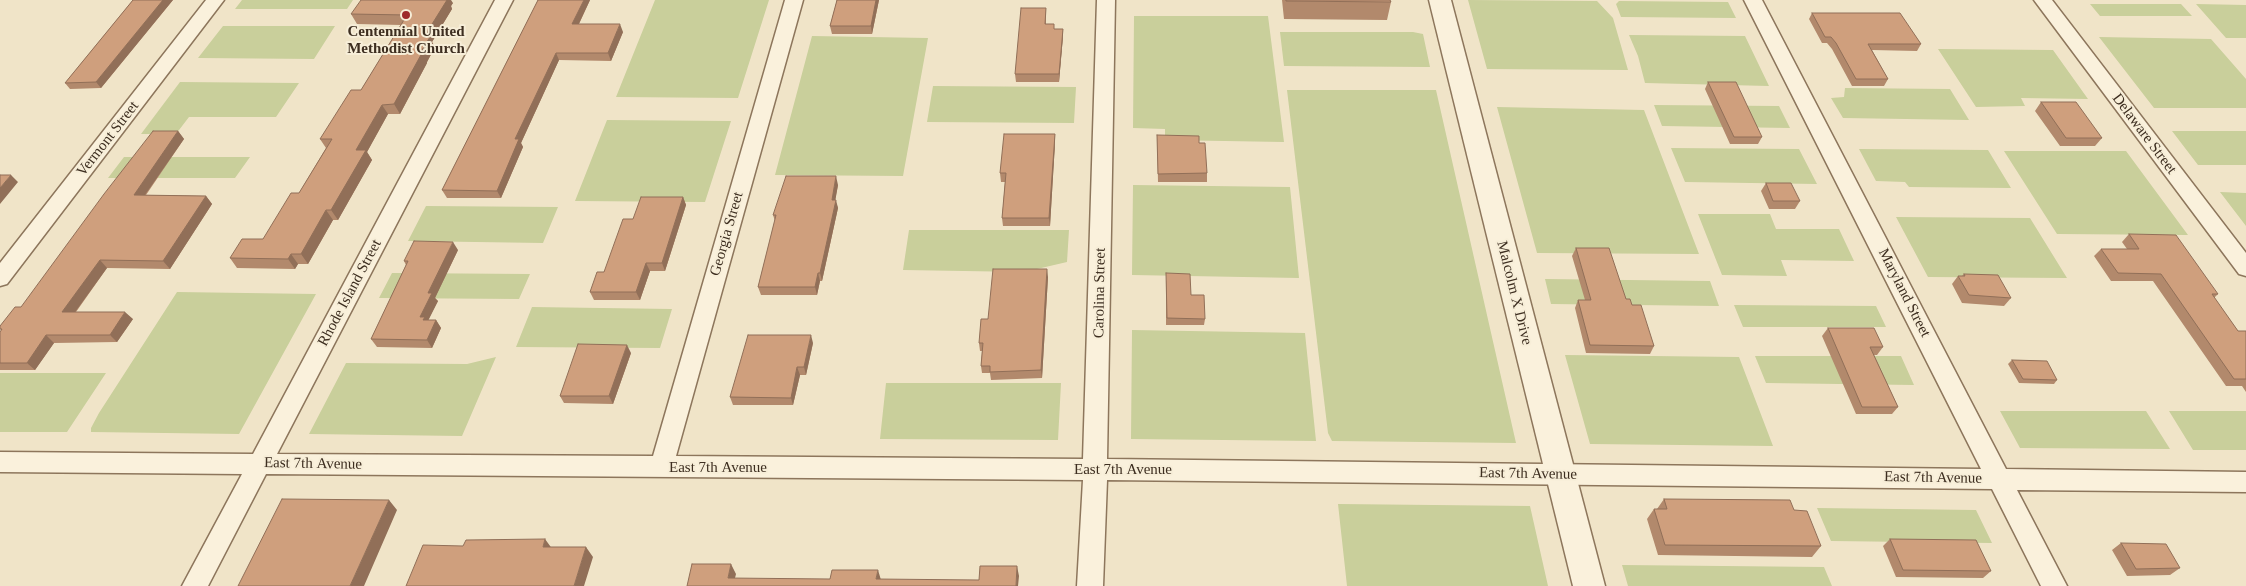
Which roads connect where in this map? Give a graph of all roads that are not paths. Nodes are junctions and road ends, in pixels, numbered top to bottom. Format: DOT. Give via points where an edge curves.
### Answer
graph roads {
  1 [pos="215,0"];
  2 [pos="504,0"];
  3 [pos="794,0"];
  4 [pos="1106,0"];
  5 [pos="1440,0"];
  6 [pos="1753,0"];
  7 [pos="2043,0"];
  8 [pos="2246,268"];
  9 [pos="0,278"];
  10 [pos="0,462"];
  11 [pos="260,463"];
  12 [pos="661,468"];
  13 [pos="1095,470"];
  14 [pos="1560,474"];
  15 [pos="1999,479"];
  16 [pos="2246,482"];
  17 [pos="195,586"];
  18 [pos="1090,586"];
  19 [pos="1589,586"];
  20 [pos="2054,586"];
  1 -- 9 [label="street, Vermont Street"];
  2 -- 11 [label="street, Rhode Island Street"];
  3 -- 12 [label="street, Georgia Street"];
  4 -- 13 [label="street, Carolina Street"];
  5 -- 14 [label="street, Malcolm X Drive"];
  6 -- 15 [label="street, Maryland Street"];
  7 -- 8 [label="street, Delaware Street"];
  10 -- 11 [label="street, East 7th Avenue"];
  11 -- 12 [label="street, East 7th Avenue"];
  11 -- 17 [label="street, Rhode Island Street"];
  12 -- 13 [label="street, East 7th Avenue"];
  13 -- 14 [label="street, East 7th Avenue"];
  13 -- 18 [label="street, Carolina Street"];
  14 -- 15 [label="street, East 7th Avenue"];
  14 -- 19 [label="street, Malcolm X Drive"];
  15 -- 16 [label="street, East 7th Avenue"];
  15 -- 20 [label="street, Maryland Street"];
}
